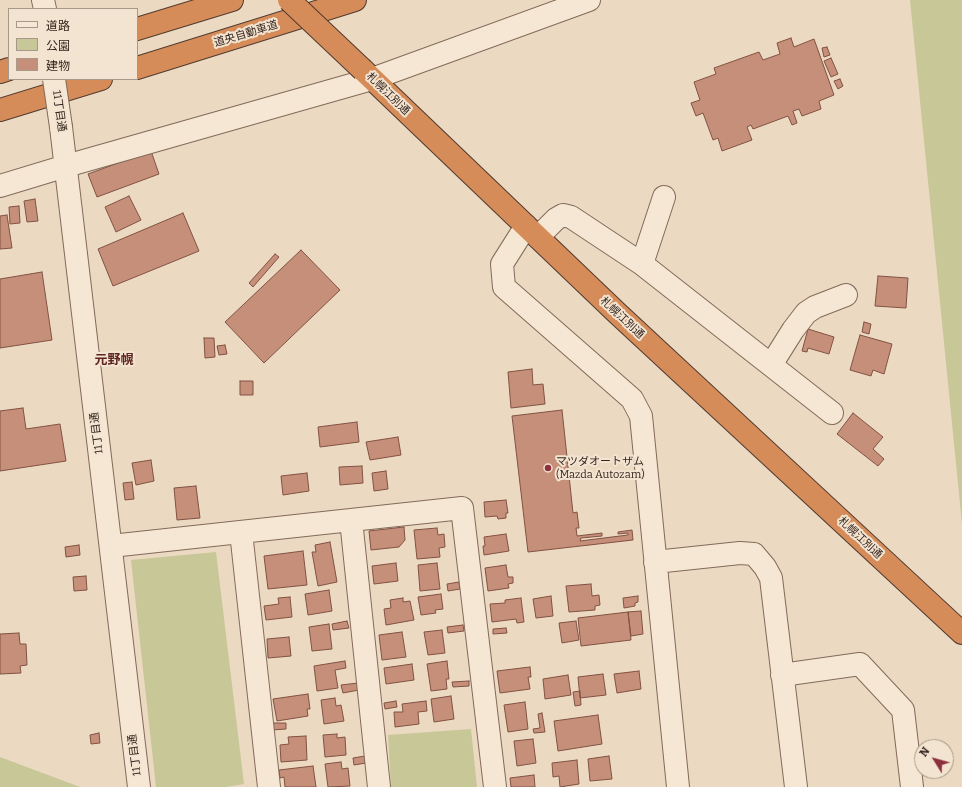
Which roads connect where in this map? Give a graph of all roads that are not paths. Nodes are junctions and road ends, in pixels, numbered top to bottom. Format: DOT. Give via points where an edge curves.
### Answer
graph roads {
  1 [pos="232,0"];
  2 [pos="289,0"];
  3 [pos="355,0"];
  4 [pos="589,0"];
  5 [pos="138,30"];
  6 [pos="138,68"];
  7 [pos="367,74"];
  8 [pos="54,80"];
  9 [pos="97,80"];
  10 [pos="0,110"];
  11 [pos="66,166"];
  12 [pos="0,186"];
  13 [pos="664,197"];
  14 [pos="532,232"];
  15 [pos="642,264"];
  16 [pos="846,295"];
  17 [pos="771,365"];
  18 [pos="832,413"];
  19 [pos="351,520"];
  20 [pos="241,532"];
  21 [pos="110,546"];
  22 [pos="655,562"];
  23 [pos="961,631"];
  24 [pos="782,675"];
  25 [pos="139,787"];
  26 [pos="270,787"];
  27 [pos="379,787"];
  28 [pos="495,787"];
  29 [pos="678,787"];
  30 [pos="796,787"];
  31 [pos="912,787"];
  1 -- 5 [label="highway"];
  2 -- 7 [label="highway, 札幌江別通, bridge"];
  3 -- 6 [label="highway, 道央自動車道"];
  4 -- 7 [label="street"];
  7 -- 11 [label="street"];
  7 -- 14 [label="highway, 札幌江別通"];
  8 -- 11 [label="street, 11丁目通, bridge"];
  9 -- 10 [label="highway"];
  11 -- 12 [label="street"];
  11 -- 21 [label="street, 11丁目通"];
  13 -- 15 [label="street"];
  14 -- 15 [label="street" via="563,215 571,217"];
  14 -- 22 [label="street" via="502,264 504,287 632,399 641,416"];
  14 -- 23 [label="highway, 札幌江別通"];
  15 -- 17 [label="street"];
  16 -- 17 [label="street" via="806,313"];
  17 -- 18 [label="street"];
  19 -- 20 [label="street"];
  19 -- 27 [label="street"];
  19 -- 28 [label="street" via="462,508"];
  20 -- 21 [label="street"];
  20 -- 26 [label="street"];
  21 -- 25 [label="street, 11丁目通"];
  22 -- 24 [label="street" via="740,553 754,554 771,578"];
  22 -- 29 [label="street"];
  24 -- 30 [label="street"];
  24 -- 31 [label="street" via="860,664 903,710"];
}
